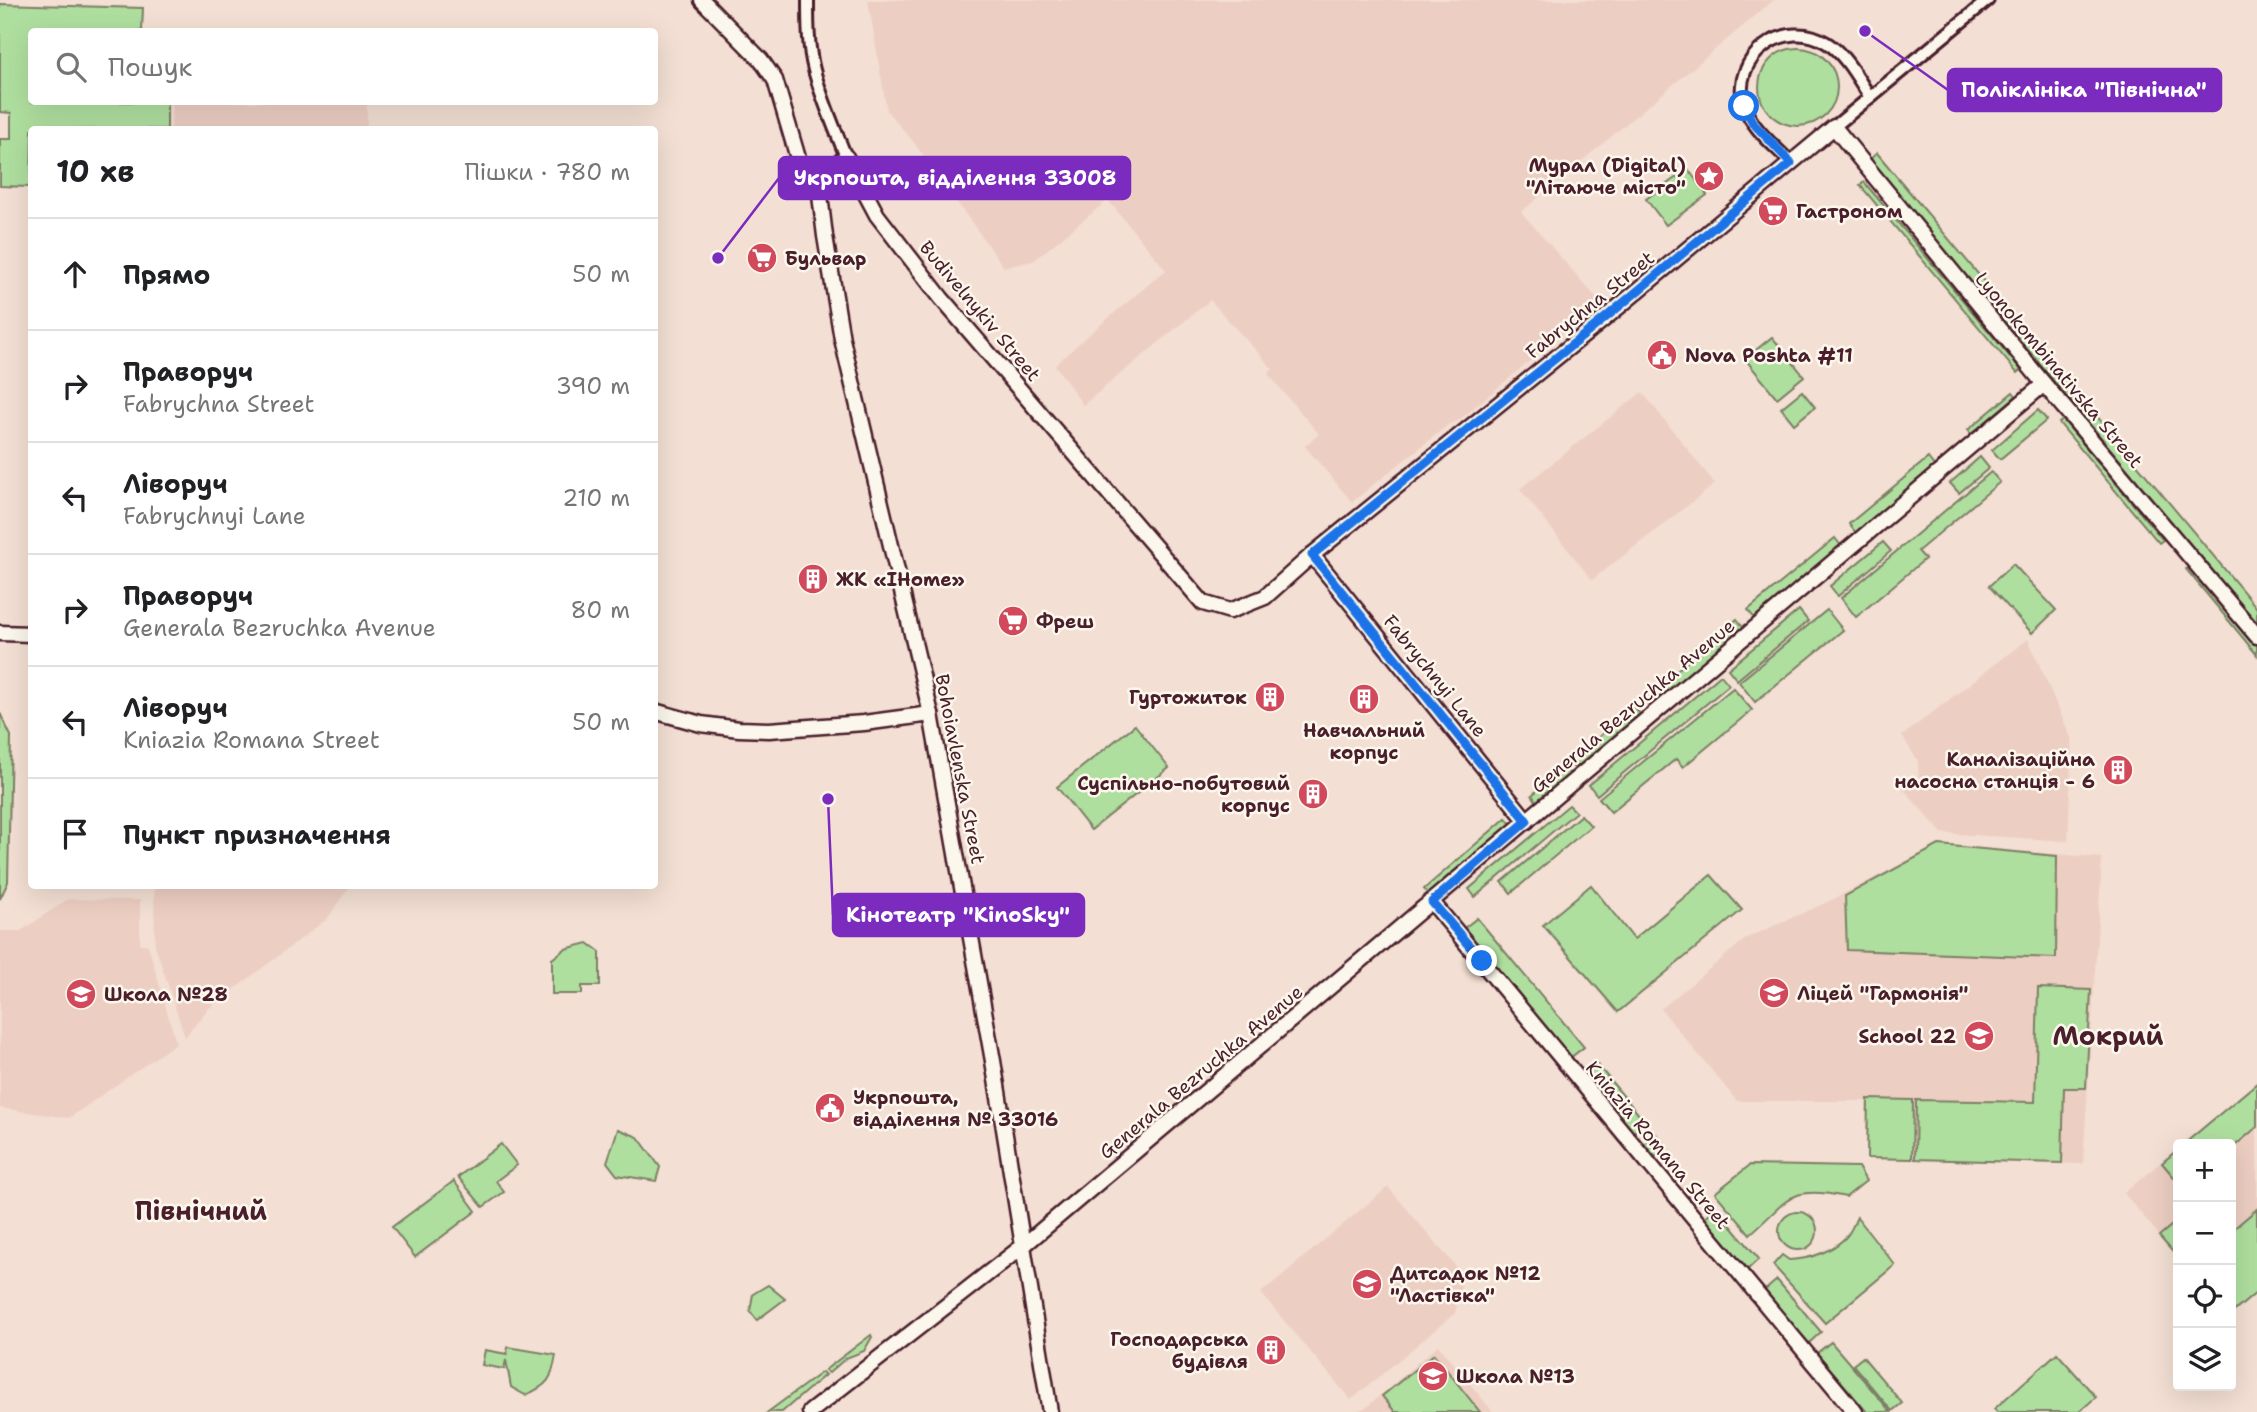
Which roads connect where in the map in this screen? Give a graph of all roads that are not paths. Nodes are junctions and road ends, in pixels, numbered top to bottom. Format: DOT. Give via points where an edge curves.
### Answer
graph roads {
  1 [pos="702,0"];
  2 [pos="808,0"];
  3 [pos="1988,0"];
  4 [pos="1870,97"];
  5 [pos="1834,127"];
  6 [pos="846,157"];
  7 [pos="1791,163"];
  8 [pos="818,179"];
  9 [pos="2044,384"];
  10 [pos="1312,555"];
  11 [pos="1203,603"];
  12 [pos="0,633"];
  13 [pos="28,634"];
  14 [pos="2257,636"];
  15 [pos="658,712"];
  16 [pos="932,714"];
  17 [pos="1527,821"];
  18 [pos="1432,902"];
  19 [pos="1023,1246"];
  20 [pos="810,1412"];
  21 [pos="1050,1412"];
  22 [pos="1855,1412"];
  1 -- 8 [label="street" via="775,80 800,165"];
  2 -- 6 [label="street, Budivelnykiv Street" via="814,70"];
  3 -- 4 [label="street, Fabrychna Street"];
  4 -- 5 [label="street, Fabrychna Street"];
  4 -- 7 [label="street" via="1841,56 1819,38 1790,35 1764,46 1746,68 1744,106 1753,123"];
  5 -- 7 [label="street, Fabrychna Street"];
  5 -- 9 [label="street, Lyonokombinativska Street"];
  6 -- 8 [label="street"];
  6 -- 11 [label="street, Budivelnykiv Street" via="877,215 942,299"];
  7 -- 10 [label="street, Fabrychna Street"];
  8 -- 16 [label="street, Bohoiavlenska Street" via="842,339"];
  9 -- 14 [label="street, Lyonokombinativska Street"];
  9 -- 17 [label="street, Generala Bezruchka Avenue"];
  10 -- 11 [label="street, Fabrychna Street" via="1265,597 1230,611"];
  10 -- 17 [label="street, Fabrychnyi Lane"];
  12 -- 13 [label="street"];
  15 -- 16 [label="street" via="701,724 769,730"];
  16 -- 19 [label="street, Bohoiavlenska Street"];
  17 -- 18 [label="street, Generala Bezruchka Avenue"];
  18 -- 19 [label="street, Generala Bezruchka Avenue"];
  18 -- 22 [label="street, Kniazia Romana Street"];
  19 -- 20 [label="street, Generala Bezruchka Avenue"];
  19 -- 21 [label="street, Bohoiavlenska Street"];
}
